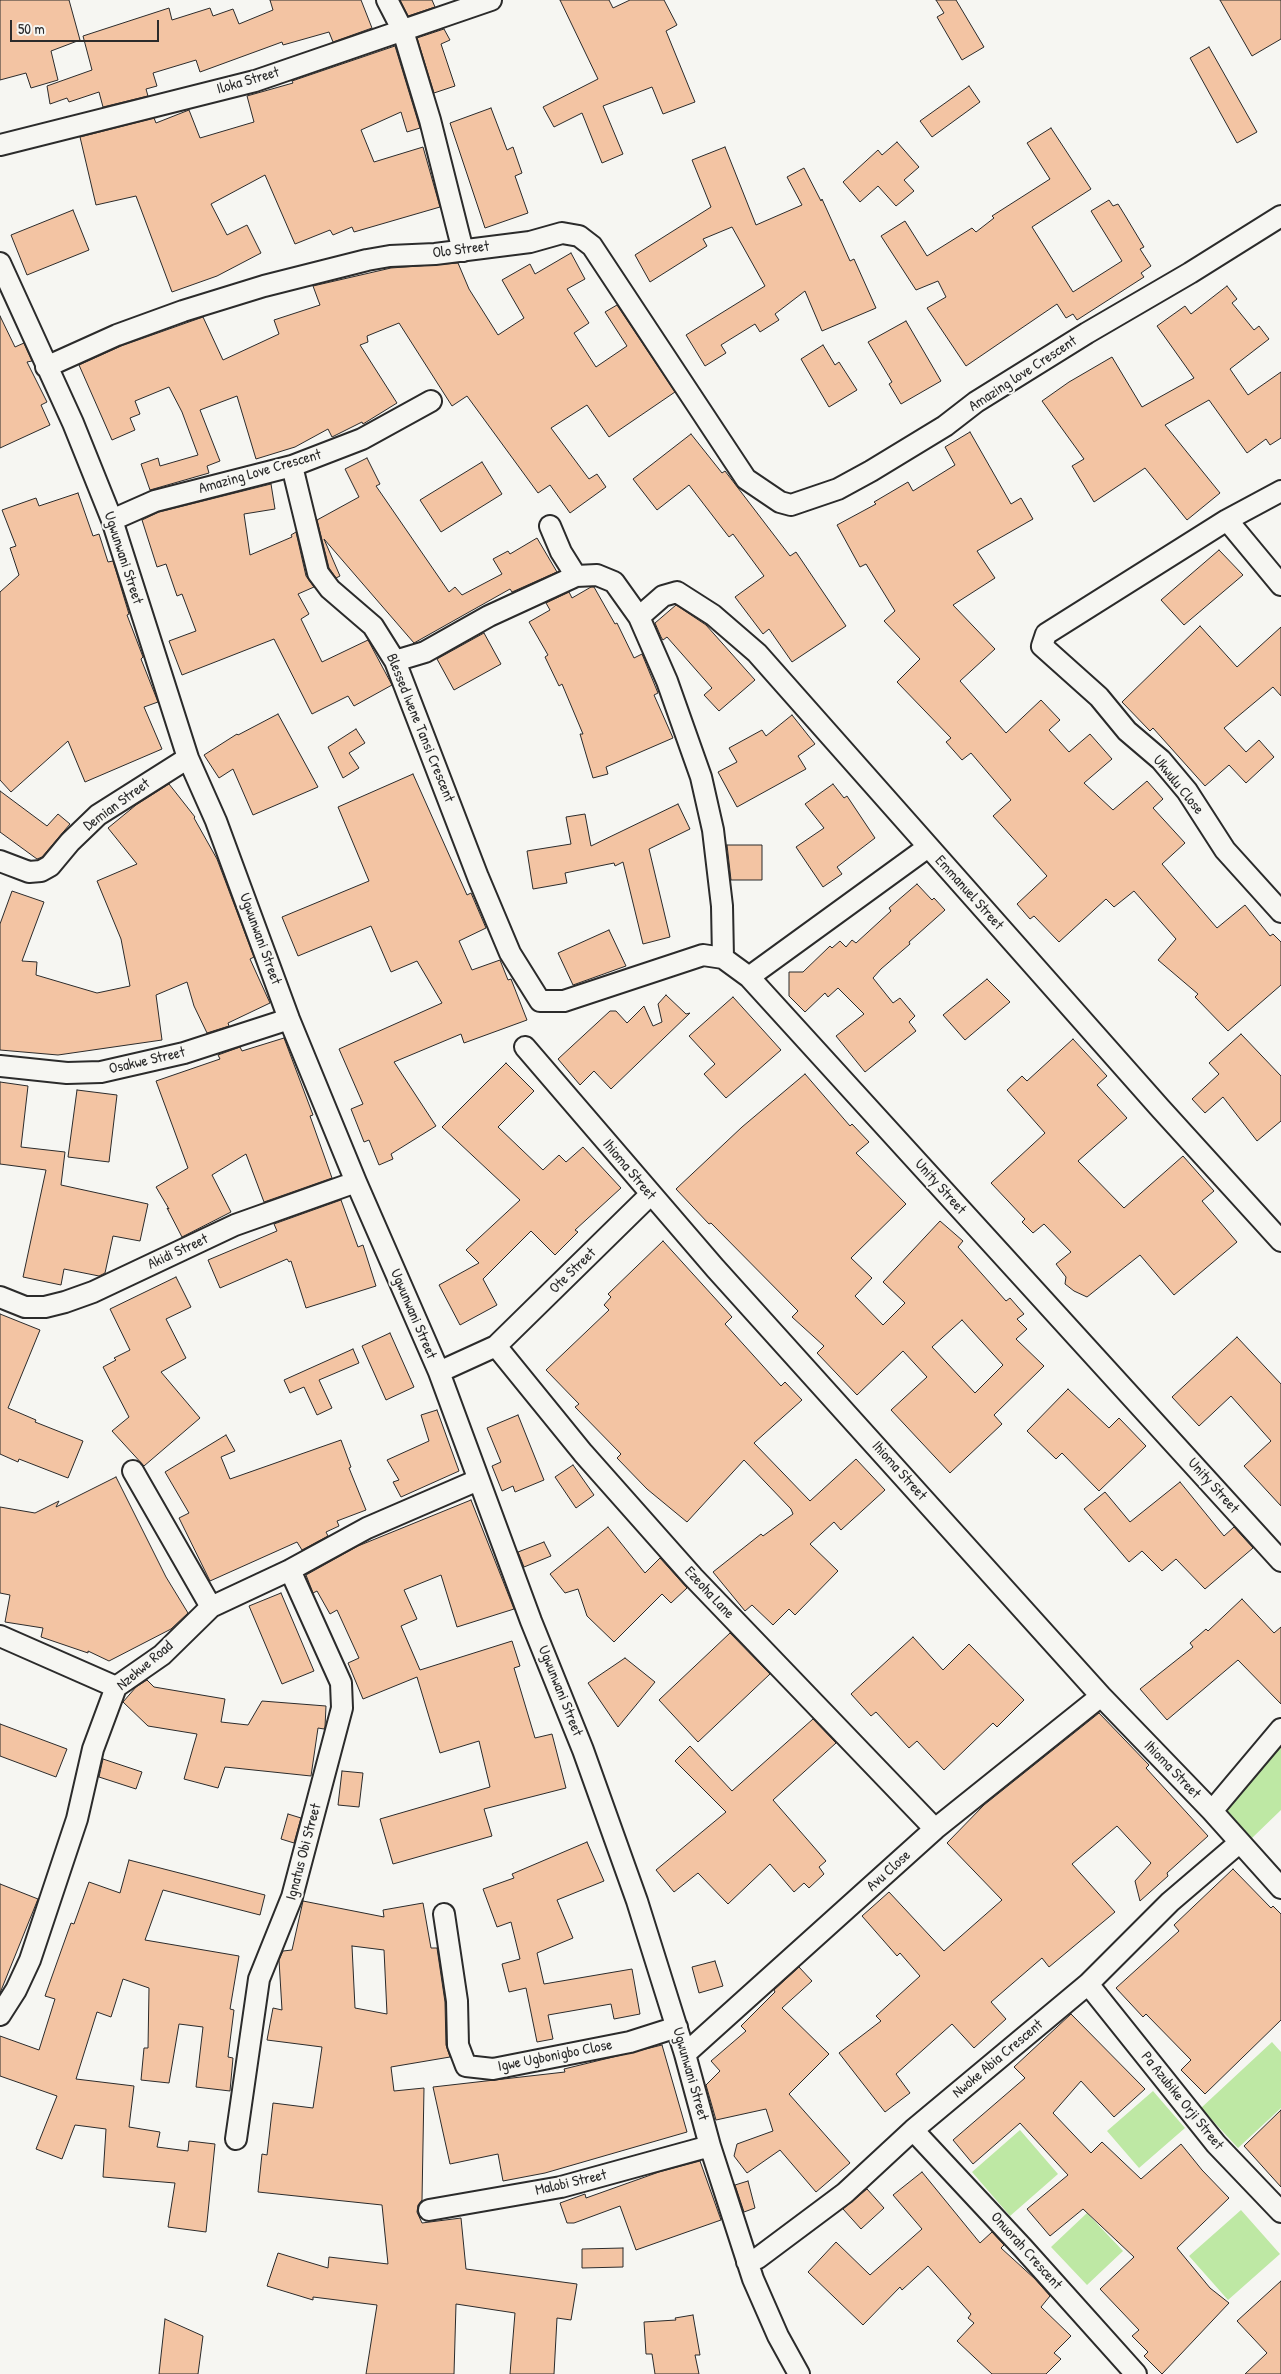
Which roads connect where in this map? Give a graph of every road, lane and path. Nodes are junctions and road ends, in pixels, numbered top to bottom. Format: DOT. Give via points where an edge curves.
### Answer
graph roads {
  1 [pos="387,0"];
  2 [pos="491,0"];
  3 [pos="403,31"];
  4 [pos="0,145"];
  5 [pos="1281,216"];
  6 [pos="463,250"];
  7 [pos="0,264"];
  8 [pos="46,366"];
  9 [pos="431,401"];
  10 [pos="292,466"];
  11 [pos="760,489"];
  12 [pos="1281,491"];
  13 [pos="112,520"];
  14 [pos="1228,520"];
  15 [pos="550,526"];
  16 [pos="576,576"];
  17 [pos="1281,585"];
  18 [pos="639,617"];
  19 [pos="395,661"];
  20 [pos="188,758"];
  21 [pos="928,847"];
  22 [pos="0,860"];
  23 [pos="1281,912"];
  24 [pos="723,958"];
  25 [pos="749,978"];
  26 [pos="289,1019"];
  27 [pos="525,1047"];
  28 [pos="0,1066"];
  29 [pos="356,1182"];
  30 [pos="650,1195"];
  31 [pos="1281,1241"];
  32 [pos="0,1297"];
  33 [pos="496,1346"];
  34 [pos="439,1372"];
  35 [pos="133,1471"];
  36 [pos="478,1480"];
  37 [pos="1281,1560"];
  38 [pos="290,1570"];
  39 [pos="211,1607"];
  40 [pos="0,1636"];
  41 [pos="116,1687"];
  42 [pos="1100,1696"];
  43 [pos="1281,1729"];
  44 [pos="1212,1811"];
  45 [pos="935,1829"];
  46 [pos="1239,1843"];
  47 [pos="1281,1888"];
  48 [pos="444,1914"];
  49 [pos="1088,1984"];
  50 [pos="8,1988"];
  51 [pos="0,2016"];
  52 [pos="677,2027"];
  53 [pos="685,2054"];
  54 [pos="913,2130"];
  55 [pos="236,2139"];
  56 [pos="710,2146"];
  57 [pos="429,2210"];
  58 [pos="1281,2212"];
  59 [pos="748,2262"];
  60 [pos="799,2374"];
  61 [pos="1136,2374"];
  1 -- 3 [label="street"];
  2 -- 3 [label="street, Iloka Street"];
  3 -- 4 [label="street, Iloka Street" via="255,81"];
  3 -- 6 [label="street" via="430,120"];
  5 -- 11 [label="street, Amazing love Crescent" via="976,402 945,426 838,489 791,505"];
  6 -- 8 [label="street, Olo Street" via="367,260 264,286 150,323"];
  6 -- 11 [label="street, Olo Street" via="530,242 562,233 579,236 592,246 746,479"];
  7 -- 8 [label="street, Ugwunwani Street"];
  8 -- 13 [label="street, Ugwunwani Street" via="73,422"];
  9 -- 10 [label="street, Amazing Love Crescent" via="362,439"];
  10 -- 13 [label="street, Amazing Love Crescent" via="156,501"];
  10 -- 19 [label="street, Blessed Iwene Tansi Crescent" via="318,573 330,589 373,626"];
  12 -- 14 [label="street"];
  13 -- 20 [label="street, Ugwunwani Street"];
  14 -- 17 [label="street"];
  14 -- 23 [label="street, Ukwulu Close" via="1046,634 1042,646 1099,697 1127,730 1161,760 1225,850"];
  15 -- 16 [label="street"];
  16 -- 18 [label="street" via="597,575 614,582"];
  16 -- 19 [label="street" via="489,616 425,652"];
  18 -- 21 [label="street, Emmanuel Street" via="663,596 677,592 713,615 758,653"];
  18 -- 24 [label="street" via="667,681 701,777 713,830 722,906"];
  19 -- 24 [label="street, Blessed Iwene Tansi Crescent" via="510,953 540,1001 564,1001 703,955"];
  20 -- 22 [label="street, Demian Street" via="98,816 46,869 29,872"];
  20 -- 26 [label="street, Ugwunwani Street" via="216,821"];
  21 -- 25 [label="street"];
  21 -- 31 [label="street, Emmanuel Street"];
  24 -- 25 [label="street, Unity Street"];
  25 -- 37 [label="street, Unity Street"];
  26 -- 28 [label="street, Osakwe Street" via="184,1053 101,1072 67,1074"];
  26 -- 29 [label="street, Ugwunwani Street"];
  27 -- 30 [label="street, Ihioma Street"];
  29 -- 32 [label="street, Akidi Street" via="235,1225 65,1302 25,1307"];
  29 -- 34 [label="street, Ugwunwani Street"];
  30 -- 33 [label="street, Ote Street"];
  30 -- 42 [label="street, Ihioma Street"];
  33 -- 34 [label="street, Ote Street"];
  33 -- 45 [label="street, Ezeoha Lane" via="583,1453 693,1577"];
  34 -- 36 [label="street, Ugwunwani Street"];
  35 -- 39 [label="street"];
  36 -- 38 [label="street, Nzekwe Road" via="367,1528"];
  36 -- 52 [label="street, Ugwunwani Street" via="605,1810"];
  38 -- 39 [label="street, Nzekwe Road"];
  38 -- 55 [label="street, Ignatus Obi Street" via="341,1683 342,1708 292,1897 259,1979"];
  39 -- 41 [label="street, Nzekwe Road" via="162,1655"];
  40 -- 41 [label="street"];
  41 -- 50 [label="street, Nzekwe Road" via="93,1750 59,1878 30,1960"];
  42 -- 44 [label="street, Ihioma Street"];
  42 -- 45 [label="street, Avu Close"];
  43 -- 44 [label="street"];
  44 -- 46 [label="street, Ihioma Street"];
  45 -- 53 [label="street, Avu Close"];
  46 -- 47 [label="street, Ihioma Street"];
  46 -- 49 [label="street, Nwoke Abia Crescent" via="1170,1902"];
  48 -- 52 [label="street, Igwe Ugbonigbo Close" via="456,2000 458,2045 466,2066 492,2068 630,2042"];
  49 -- 54 [label="street, Nwoke Abia Crescent"];
  49 -- 58 [label="street, Pa Azubike Orji Street" via="1216,2144"];
  50 -- 51 [label="street, Nzekwe Road"];
  52 -- 53 [label="street, Ugwunwani Street"];
  53 -- 56 [label="street, Ugwunwani Street"];
  54 -- 59 [label="street, Nwoke Abia Crescent" via="845,2193 758,2258"];
  54 -- 61 [label="street, Onuorah Crescent"];
  56 -- 57 [label="street, Malobi Street" via="561,2187"];
  56 -- 59 [label="street, Ugwunwani Street"];
  59 -- 60 [label="street, Ugwunwani Street" via="762,2304"];
}
